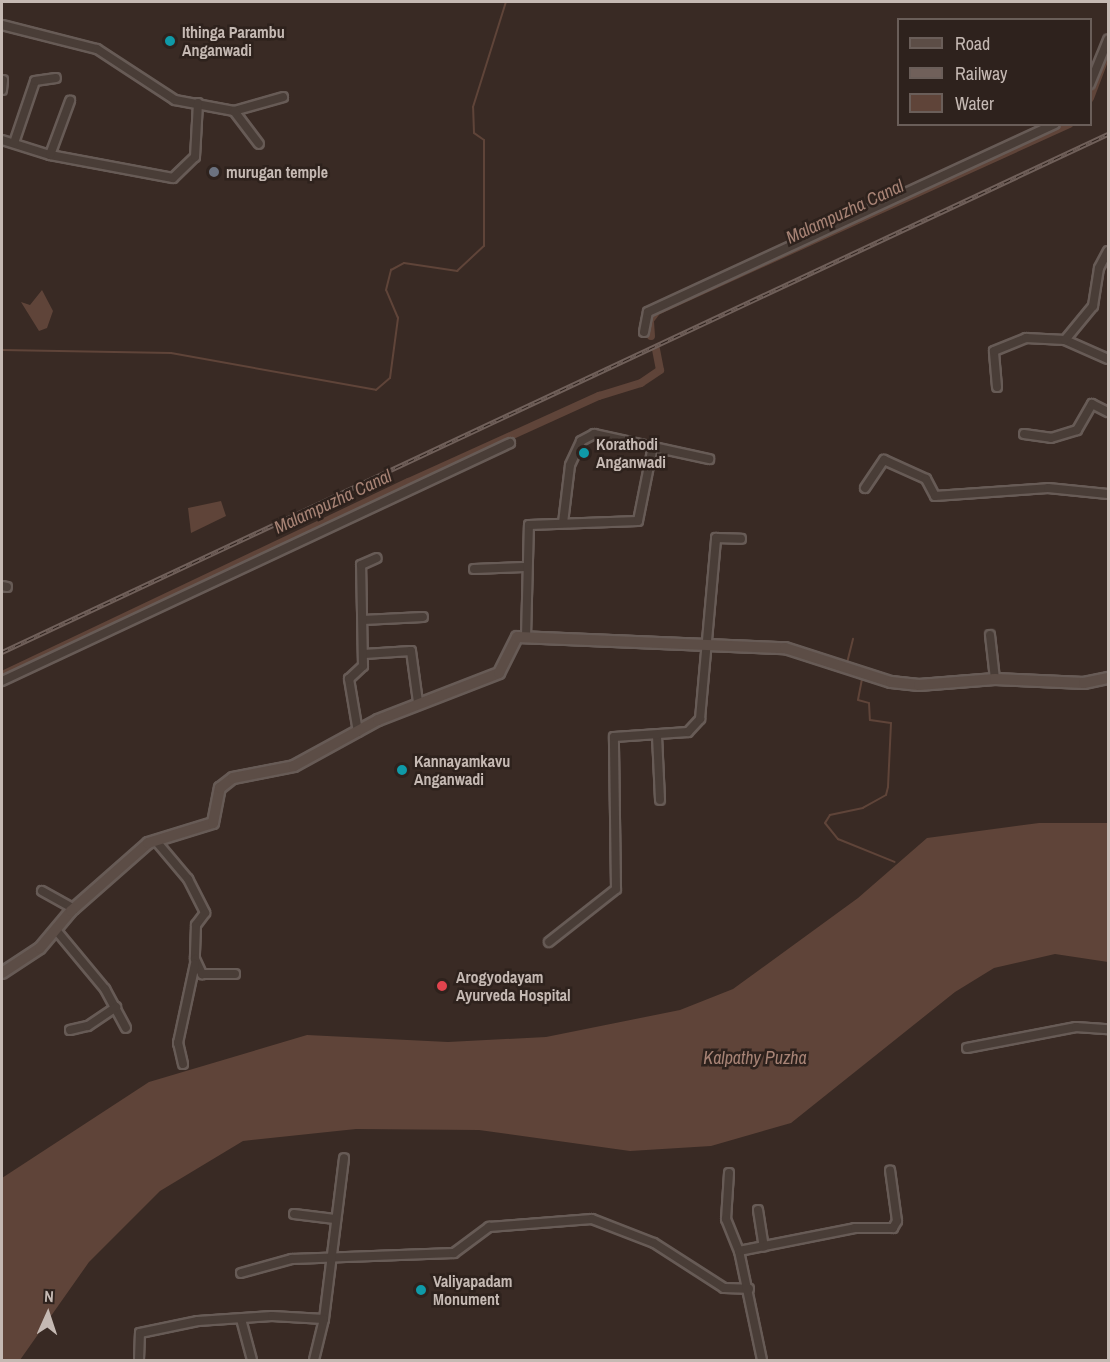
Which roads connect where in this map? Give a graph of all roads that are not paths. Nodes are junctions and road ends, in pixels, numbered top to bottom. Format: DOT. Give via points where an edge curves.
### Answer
graph roads {
  1 [pos="2,25"];
  2 [pos="1108,40"];
  3 [pos="56,78"];
  4 [pos="1092,79"];
  5 [pos="3,80"];
  6 [pos="2,90"];
  7 [pos="283,97"];
  8 [pos="70,101"];
  9 [pos="198,103"];
  10 [pos="234,111"];
  11 [pos="1051,126"];
  12 [pos="2,140"];
  13 [pos="14,143"];
  14 [pos="259,144"];
  15 [pos="50,155"];
  16 [pos="1108,251"];
  17 [pos="1099,279"];
  18 [pos="1108,288"];
  19 [pos="644,332"];
  20 [pos="1065,340"];
  21 [pos="1108,359"];
  22 [pos="997,387"];
  23 [pos="1108,412"];
  24 [pos="1024,434"];
  25 [pos="510,443"];
  26 [pos="652,451"];
  27 [pos="709,459"];
  28 [pos="865,488"];
  29 [pos="1108,495"];
  30 [pos="563,523"];
  31 [pos="741,539"];
  32 [pos="376,558"];
  33 [pos="524,567"];
  34 [pos="474,569"];
  35 [pos="423,617"];
  36 [pos="363,620"];
  37 [pos="990,635"];
  38 [pos="526,637"];
  39 [pos="709,641"];
  40 [pos="364,654"];
  41 [pos="1108,678"];
  42 [pos="995,680"];
  43 [pos="2,681"];
  44 [pos="418,702"];
  45 [pos="358,732"];
  46 [pos="657,736"];
  47 [pos="660,800"];
  48 [pos="156,841"];
  49 [pos="42,891"];
  50 [pos="74,909"];
  51 [pos="56,930"];
  52 [pos="549,942"];
  53 [pos="195,959"];
  54 [pos="2,973"];
  55 [pos="235,974"];
  56 [pos="116,1007"];
  57 [pos="126,1028"];
  58 [pos="1108,1029"];
  59 [pos="70,1030"];
  60 [pos="967,1048"];
  61 [pos="183,1064"];
  62 [pos="345,1158"];
  63 [pos="890,1170"];
  64 [pos="729,1173"];
  65 [pos="758,1210"];
  66 [pos="294,1214"];
  67 [pos="335,1219"];
  68 [pos="764,1247"];
  69 [pos="739,1251"];
  70 [pos="330,1256"];
  71 [pos="241,1273"];
  72 [pos="749,1289"];
  73 [pos="241,1319"];
  74 [pos="324,1319"];
  75 [pos="139,1360"];
  76 [pos="252,1360"];
  77 [pos="314,1360"];
  78 [pos="762,1360"];
  1 -- 9 [label="street" via="97,50 151,80 167,97"];
  2 -- 4 [label="street"];
  3 -- 13 [label="street" via="35,81"];
  5 -- 6 [label="street"];
  7 -- 10 [label="street"];
  8 -- 15 [label="street"];
  9 -- 10 [label="street"];
  9 -- 15 [label="street" via="195,157 173,178"];
  10 -- 14 [label="street"];
  11 -- 19 [label="street" via="648,312"];
  12 -- 13 [label="street"];
  13 -- 15 [label="street"];
  16 -- 17 [label="street"];
  17 -- 18 [label="street"];
  17 -- 20 [label="street" via="1093,306"];
  20 -- 21 [label="street"];
  20 -- 22 [label="street" via="1026,338 994,351"];
  23 -- 24 [label="street" via="1092,404 1077,430 1051,438"];
  25 -- 43 [label="street"];
  26 -- 27 [label="street"];
  26 -- 30 [label="street" via="638,521"];
  26 -- 30 [label="street" via="604,435 581,441 570,465"];
  28 -- 29 [label="street" via="884,460 926,479 935,496 1048,488"];
  30 -- 33 [label="street" via="529,525"];
  31 -- 39 [label="street" via="716,538"];
  32 -- 36 [label="street" via="361,565"];
  33 -- 34 [label="street"];
  33 -- 38 [label="street" via="529,612"];
  35 -- 36 [label="street"];
  36 -- 40 [label="street"];
  37 -- 42 [label="street"];
  38 -- 39 [label="street" via="625,645"];
  38 -- 44 [label="street" via="510,645 500,672"];
  39 -- 42 [label="street" via="814,654 891,682"];
  39 -- 46 [label="street" via="700,719 688,732"];
  40 -- 44 [label="street" via="411,651"];
  40 -- 45 [label="street" via="362,669 349,679"];
  41 -- 42 [label="street" via="1084,683"];
  44 -- 45 [label="street"];
  45 -- 48 [label="street" via="294,766 233,778 220,788 213,824"];
  46 -- 47 [label="street"];
  46 -- 52 [label="street" via="614,737 616,889"];
  48 -- 50 [label="street"];
  48 -- 53 [label="street" via="188,879 205,913 196,925"];
  49 -- 50 [label="street"];
  50 -- 51 [label="street"];
  51 -- 54 [label="street" via="26,960"];
  51 -- 56 [label="street"];
  53 -- 55 [label="street" via="204,976"];
  53 -- 61 [label="street" via="186,1023 178,1043"];
  56 -- 57 [label="street"];
  56 -- 59 [label="street" via="88,1026"];
  58 -- 60 [label="street" via="1076,1027"];
  62 -- 67 [label="street"];
  63 -- 68 [label="street" via="897,1221 893,1228 855,1228"];
  64 -- 69 [label="street" via="726,1219"];
  65 -- 68 [label="street"];
  66 -- 67 [label="street"];
  67 -- 70 [label="street"];
  68 -- 69 [label="street"];
  69 -- 72 [label="street"];
  70 -- 71 [label="street"];
  70 -- 72 [label="street" via="454,1253 489,1227 592,1219 654,1243 724,1288"];
  70 -- 74 [label="street"];
  72 -- 78 [label="street"];
  73 -- 74 [label="street"];
  73 -- 75 [label="street" via="140,1333"];
  73 -- 76 [label="street"];
  74 -- 77 [label="street"];
}
